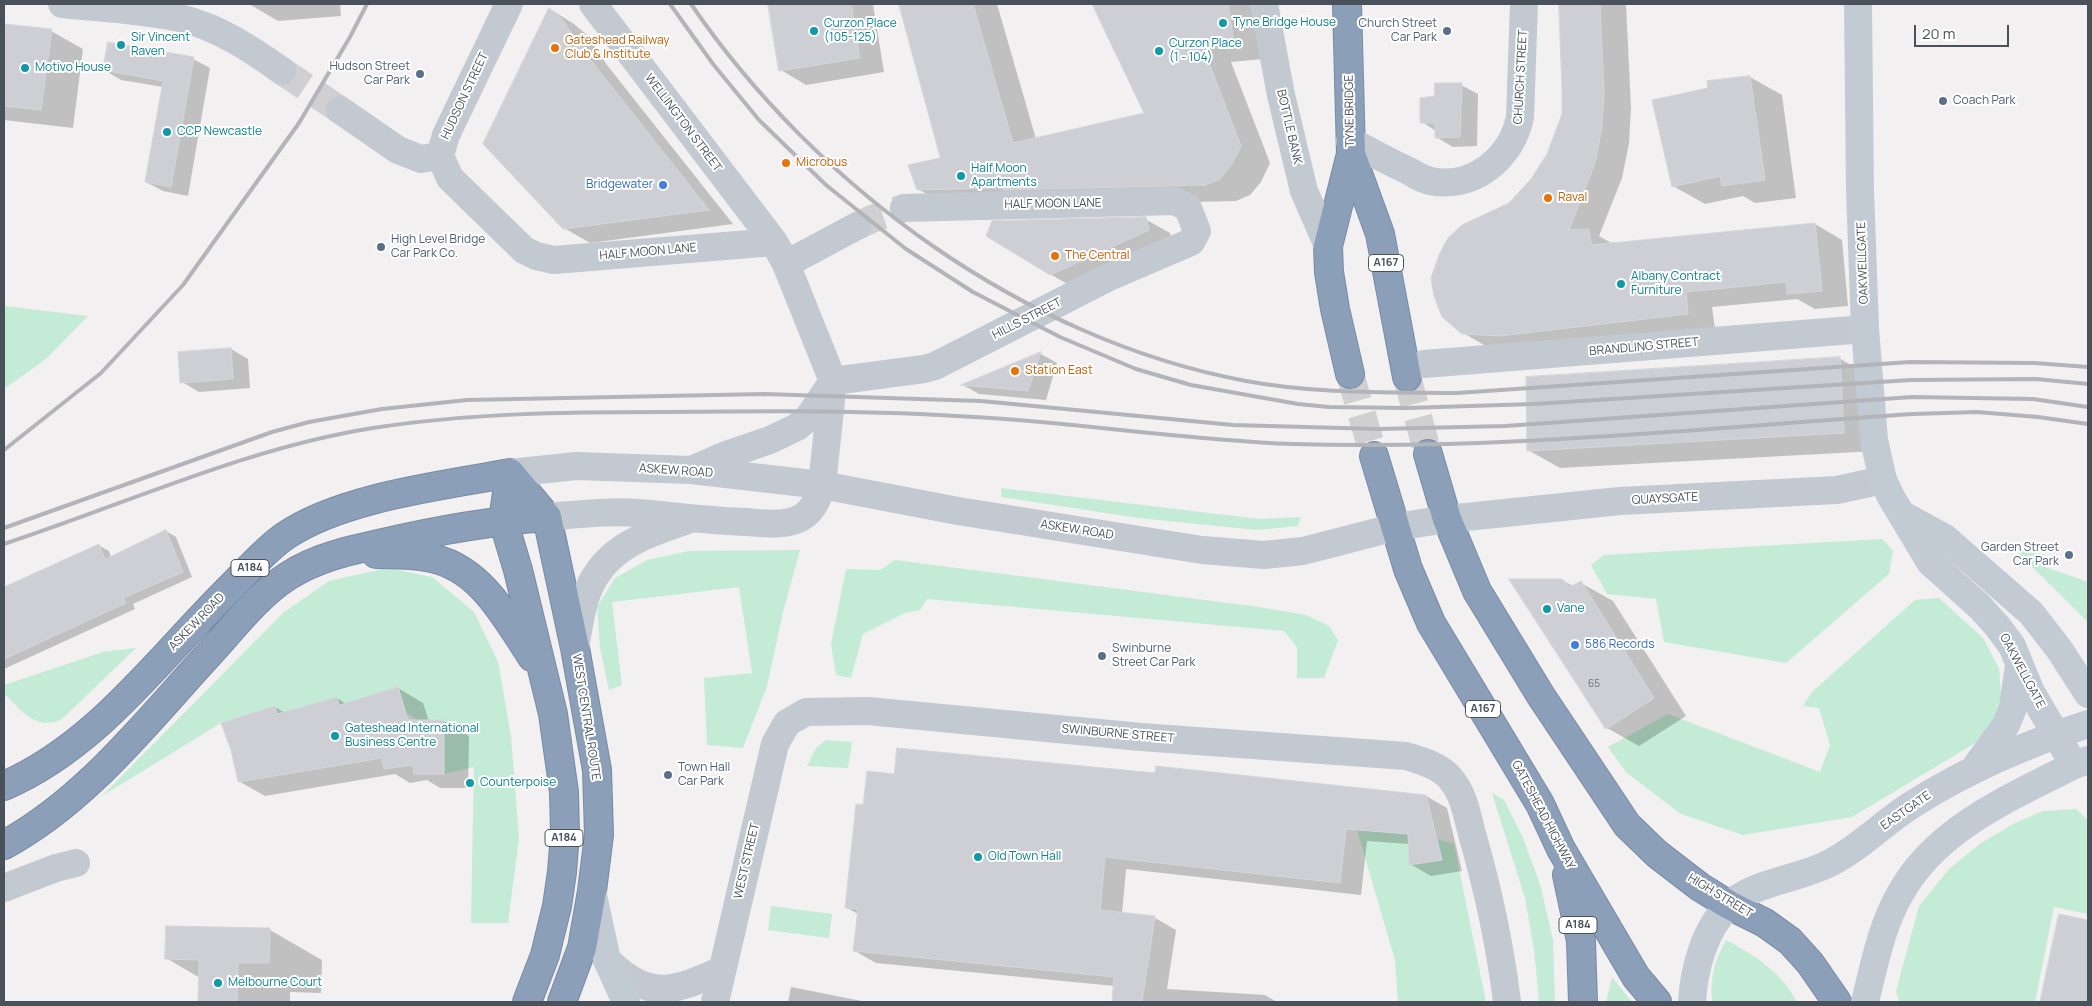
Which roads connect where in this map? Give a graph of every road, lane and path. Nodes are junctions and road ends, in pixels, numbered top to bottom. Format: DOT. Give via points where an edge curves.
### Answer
graph roads {
  1 [pos="62,4"];
  2 [pos="509,4"];
  3 [pos="593,4"];
  4 [pos="1264,4"];
  5 [pos="1347,4"];
  6 [pos="1524,4"];
  7 [pos="1858,4"];
  8 [pos="282,71"];
  9 [pos="340,110"];
  10 [pos="1350,147"];
  11 [pos="440,156"];
  12 [pos="905,208"];
  13 [pos="1192,219"];
  14 [pos="857,226"];
  15 [pos="1328,246"];
  16 [pos="524,250"];
  17 [pos="780,253"];
  18 [pos="1865,329"];
  19 [pos="1415,371"];
  20 [pos="1350,374"];
  21 [pos="833,381"];
  22 [pos="1428,454"];
  23 [pos="1374,456"];
  24 [pos="690,470"];
  25 [pos="510,473"];
  26 [pos="1883,480"];
  27 [pos="822,485"];
  28 [pos="1903,515"];
  29 [pos="547,517"];
  30 [pos="1447,518"];
  31 [pos="691,519"];
  32 [pos="503,520"];
  33 [pos="1396,527"];
  34 [pos="338,554"];
  35 [pos="575,648"];
  36 [pos="2019,665"];
  37 [pos="542,671"];
  38 [pos="2088,694"];
  39 [pos="787,723"];
  40 [pos="2088,724"];
  41 [pos="2057,734"];
  42 [pos="2081,763"];
  43 [pos="1975,768"];
  44 [pos="4,786"];
  45 [pos="4,845"];
  46 [pos="1561,849"];
  47 [pos="76,863"];
  48 [pos="4,888"];
  49 [pos="592,891"];
  50 [pos="1730,905"];
  51 [pos="607,960"];
  52 [pos="722,970"];
  53 [pos="527,1002"];
  54 [pos="562,1002"];
  55 [pos="626,1002"];
  56 [pos="715,1002"];
  57 [pos="1506,1002"];
  58 [pos="1583,1002"];
  59 [pos="1657,1002"];
  60 [pos="1692,1002"];
  61 [pos="1837,1002"];
  62 [pos="1865,1002"];
  1 -- 8 [label="street" via="181,18 243,44"];
  2 -- 11 [label="street, HUDSON STREET" via="446,135"];
  3 -- 17 [label="street, WELLINGTON STREET"];
  4 -- 15 [label="street, BOTTLE BANK" via="1304,191"];
  5 -- 10 [label="highway, TYNE BRIDGE / A167"];
  6 -- 10 [label="street, CHURCH STREET" via="1517,134 1504,154 1486,170 1444,183 1428,181"];
  7 -- 18 [label="street, OAKWELLGATE"];
  9 -- 11 [label="street" via="398,150 421,160"];
  10 -- 15 [label="highway, TYNE BRIDGE / A167"];
  10 -- 19 [label="highway, A167" via="1380,234"];
  11 -- 16 [label="street, HUDSON STREET" via="450,178"];
  12 -- 13 [label="street, HALF MOON LANE" via="1175,201 1188,208"];
  13 -- 21 [label="street, HILLS STREET" via="1197,231 1191,242 1107,278 935,366"];
  14 -- 17 [label="street, HALF MOON LANE"];
  15 -- 20 [label="highway, A167" via="1335,309"];
  16 -- 17 [label="street, HALF MOON LANE" via="554,260"];
  17 -- 21 [label="street, WELLINGTON STREET"];
  18 -- 19 [label="street, BRANDLING STREET"];
  18 -- 26 [label="street, OAKWELLGATE" via="1874,440"];
  21 -- 24 [label="street" via="808,418 796,427"];
  21 -- 27 [label="street"];
  22 -- 30 [label="highway"];
  23 -- 33 [label="highway, GATESHEAD HIGHWAY / A167"];
  24 -- 25 [label="street, ASKEW ROAD / A184" via="576,466"];
  24 -- 27 [label="street, ASKEW ROAD / A184"];
  25 -- 29 [label="highway, WEST CENTRAL ROUTE / A184"];
  25 -- 32 [label="highway, A184"];
  25 -- 44 [label="highway, ASKEW ROAD / A184" via="376,499 307,523 285,536 194,623 91,730 46,764"];
  26 -- 28 [label="street, OAKWELLGATE"];
  26 -- 30 [label="street, QUAYSGATE" via="1837,490 1620,501"];
  27 -- 31 [label="street, A184" via="817,502 808,514 795,520 778,524"];
  27 -- 33 [label="street, ASKEW ROAD" via="958,511 1202,550 1264,555 1304,551"];
  28 -- 36 [label="street, OAKWELLGATE" via="1930,562 1998,627 2012,646"];
  28 -- 38 [label="street, OAKWELLGATE" via="1945,538 2031,613 2060,649"];
  29 -- 31 [label="street, A184" via="617,512"];
  29 -- 32 [label="highway, A184"];
  29 -- 35 [label="highway, WEST CENTRAL ROUTE / A184"];
  30 -- 33 [label="street, ASKEW ROAD"];
  30 -- 50 [label="highway, HIGH STREET" via="1478,591 1541,696 1627,825 1657,854"];
  31 -- 35 [label="street" via="633,540 604,564 585,598"];
  32 -- 34 [label="highway, A184" via="403,538"];
  32 -- 37 [label="highway, A184"];
  33 -- 46 [label="highway, GATESHEAD HIGHWAY / A167" via="1408,568 1432,623 1540,804"];
  34 -- 37 [label="highway" via="428,557 452,564 473,577 491,597"];
  34 -- 45 [label="highway, A184" via="308,565 269,591 103,768 55,812"];
  35 -- 49 [label="highway, WEST CENTRAL ROUTE / A184" via="597,770 599,835"];
  36 -- 41 [label="street, OAKWELLGATE" via="2031,692"];
  36 -- 43 [label="street" via="2013,708 2006,725"];
  37 -- 53 [label="highway, A184" via="560,756 564,834 556,906 545,955"];
  39 -- 52 [label="street, WEST STREET" via="775,744"];
  39 -- 57 [label="street, SWINBURNE STREET" via="806,712 868,711 1406,756 1427,762 1448,776 1462,797 1486,880"];
  40 -- 41 [label="street, EASTGATE"];
  41 -- 42 [label="street, OAKWELLGATE"];
  41 -- 43 [label="street, EASTGATE"];
  42 -- 62 [label="street" via="1983,812 1928,855 1899,895 1886,924"];
  43 -- 50 [label="street, EASTGATE" via="1912,805 1829,864 1752,891"];
  46 -- 58 [label="highway, A184" via="1581,942"];
  46 -- 59 [label="highway, GATESHEAD HIGHWAY / A167" via="1636,977"];
  47 -- 48 [label="street"];
  49 -- 51 [label="street"];
  49 -- 54 [label="highway, WEST CENTRAL ROUTE / A184" via="582,948"];
  50 -- 60 [label="street" via="1706,940 1696,970"];
  50 -- 61 [label="highway, HIGH STREET" via="1765,923 1790,941"];
  51 -- 52 [label="street" via="637,984 653,988 683,986"];
  51 -- 55 [label="street"];
  52 -- 56 [label="street, WEST STREET"];
}
